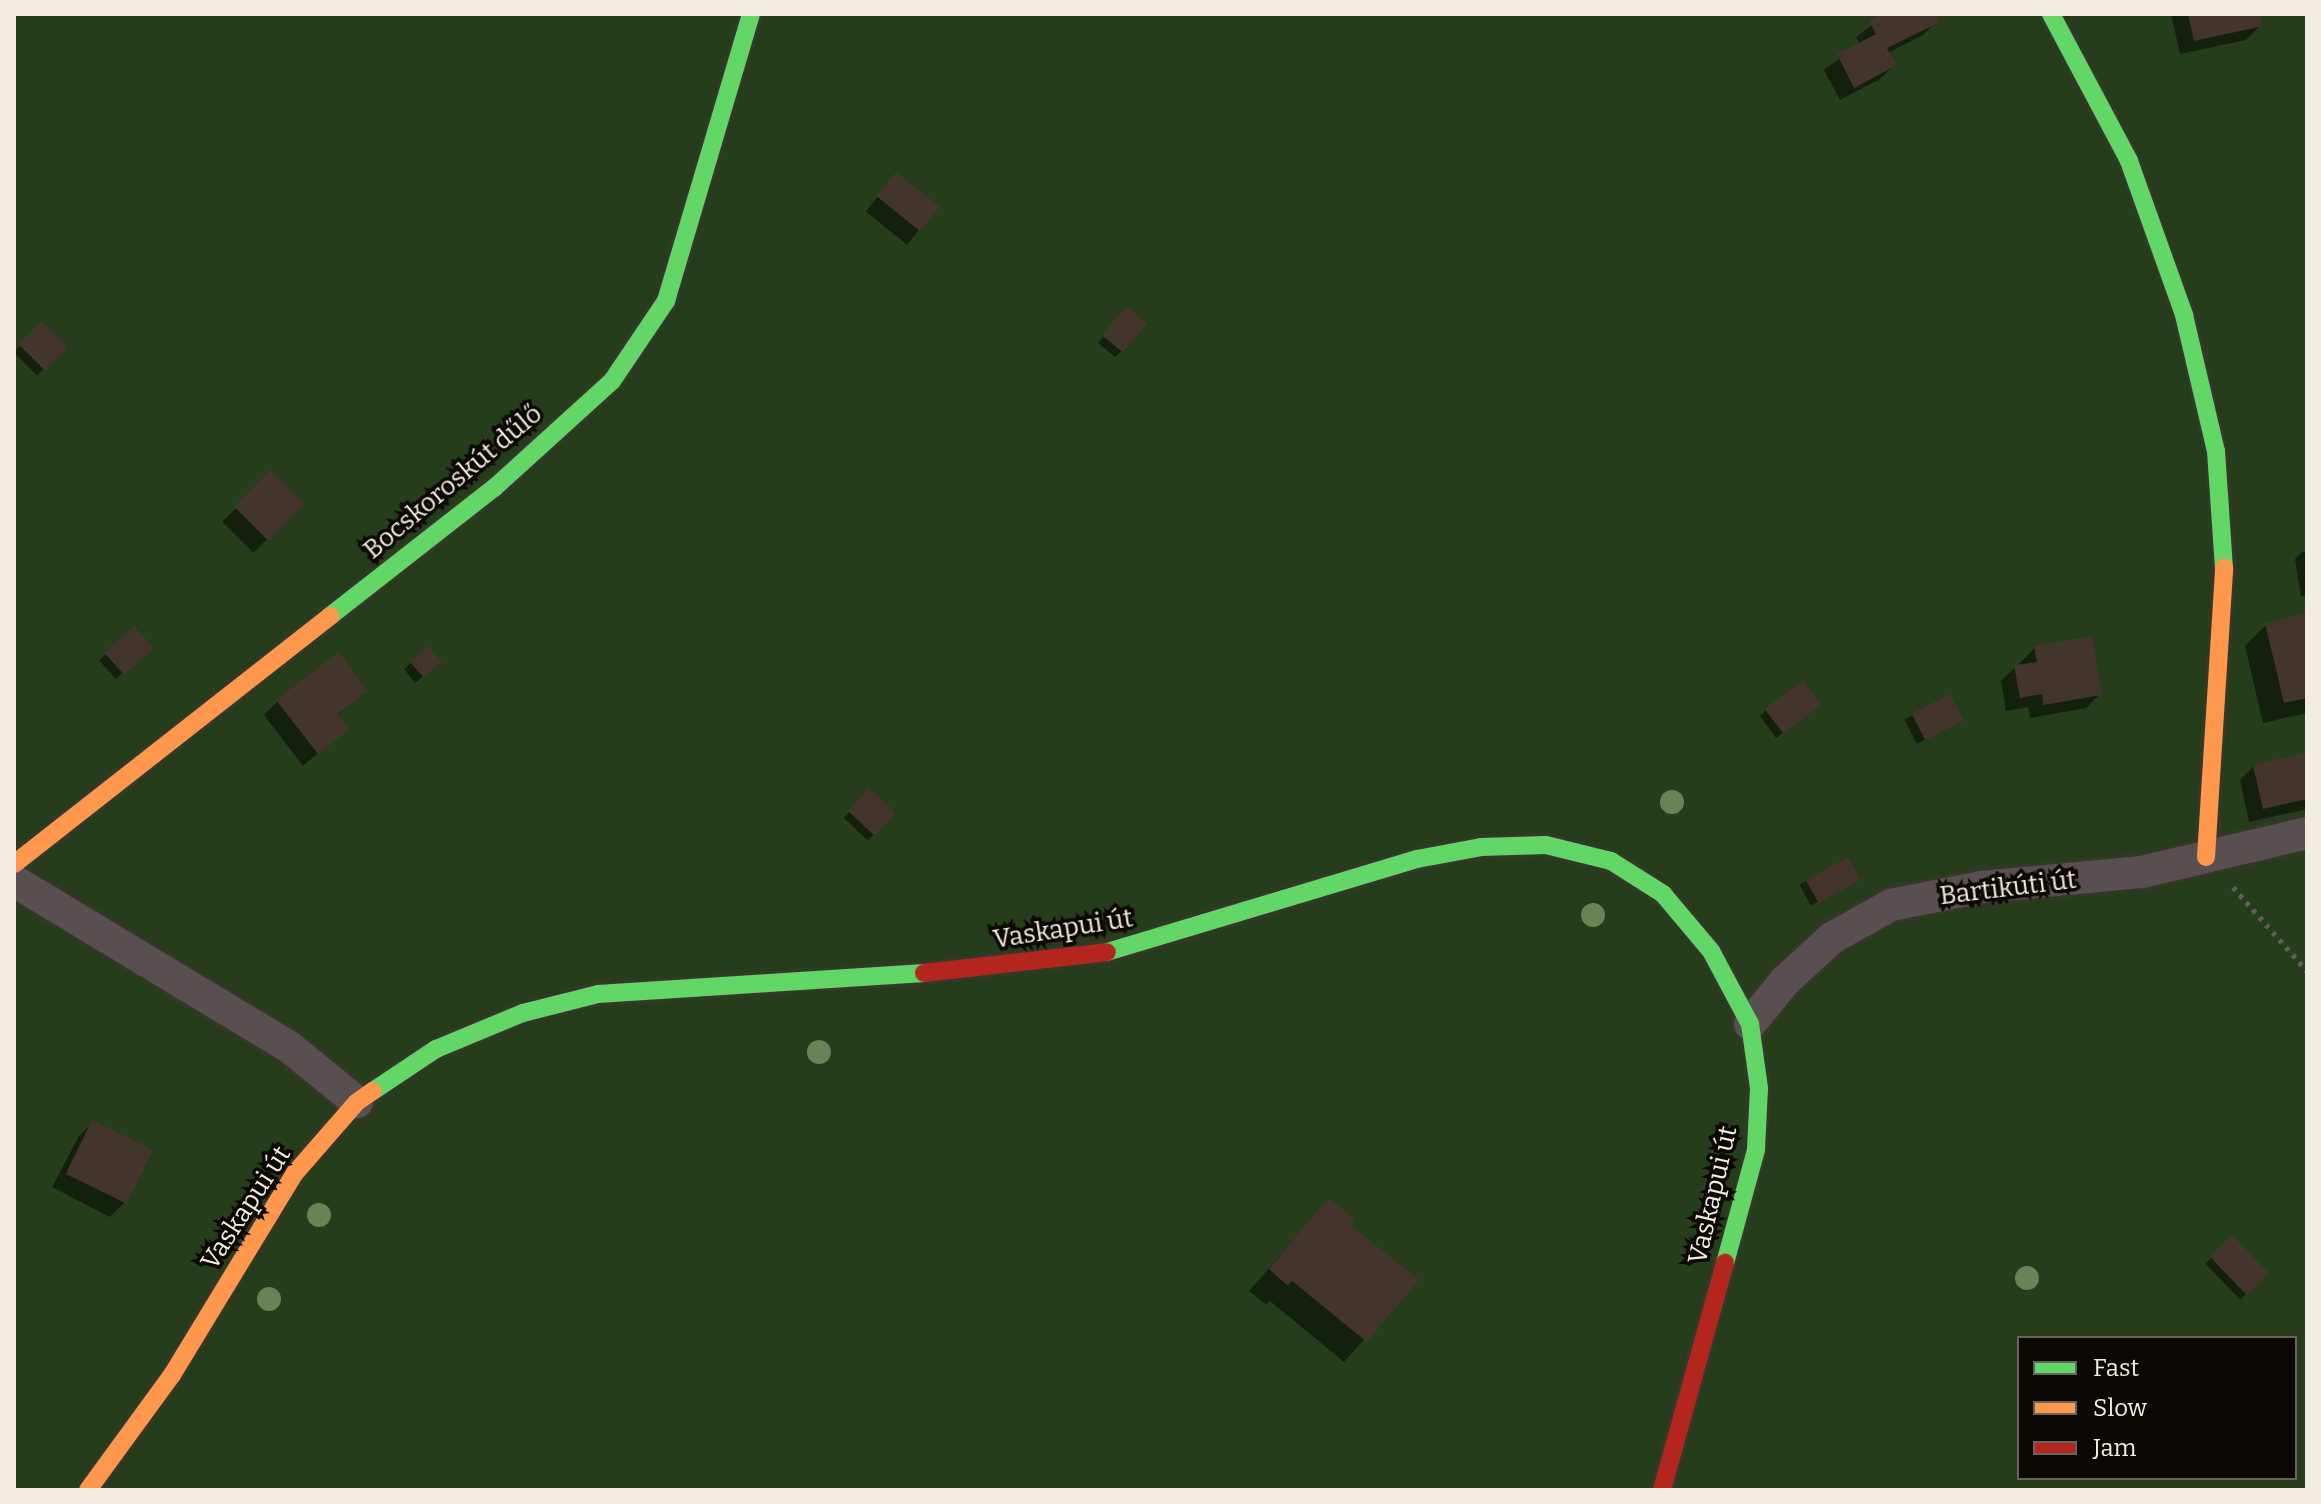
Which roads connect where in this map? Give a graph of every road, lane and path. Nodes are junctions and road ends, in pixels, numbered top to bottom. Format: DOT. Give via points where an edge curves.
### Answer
graph roads {
  1 [pos="751,14"];
  2 [pos="2051,14"];
  3 [pos="2307,833"];
  4 [pos="2206,857"];
  5 [pos="14,864"];
  6 [pos="14,881"];
  7 [pos="2307,971"];
  8 [pos="1750,1024"];
  9 [pos="357,1102"];
  10 [pos="88,1490"];
  11 [pos="1662,1490"];
  1 -- 5 [label="street, Bocskoroskút dűlő" via="666,301 612,381 494,488"];
  2 -- 4 [label="street" via="2129,161 2184,315 2216,451 2224,574"];
  3 -- 4 [label="street, Bartikúti út"];
  4 -- 7 [label="path"];
  4 -- 8 [label="street, Bartikúti út" via="2142,872 1982,887 1891,905 1832,938 1785,981"];
  6 -- 9 [label="street" via="288,1046"];
  8 -- 9 [label="street, Vaskapui út" via="1711,951 1663,894 1611,861 1546,845 1481,847 1417,859 1118,951 984,969 598,994 523,1013 436,1049"];
  8 -- 11 [label="street, Vaskapui út" via="1759,1088 1756,1150"];
  9 -- 10 [label="street, Vaskapui út" via="295,1173 172,1375"];
}
